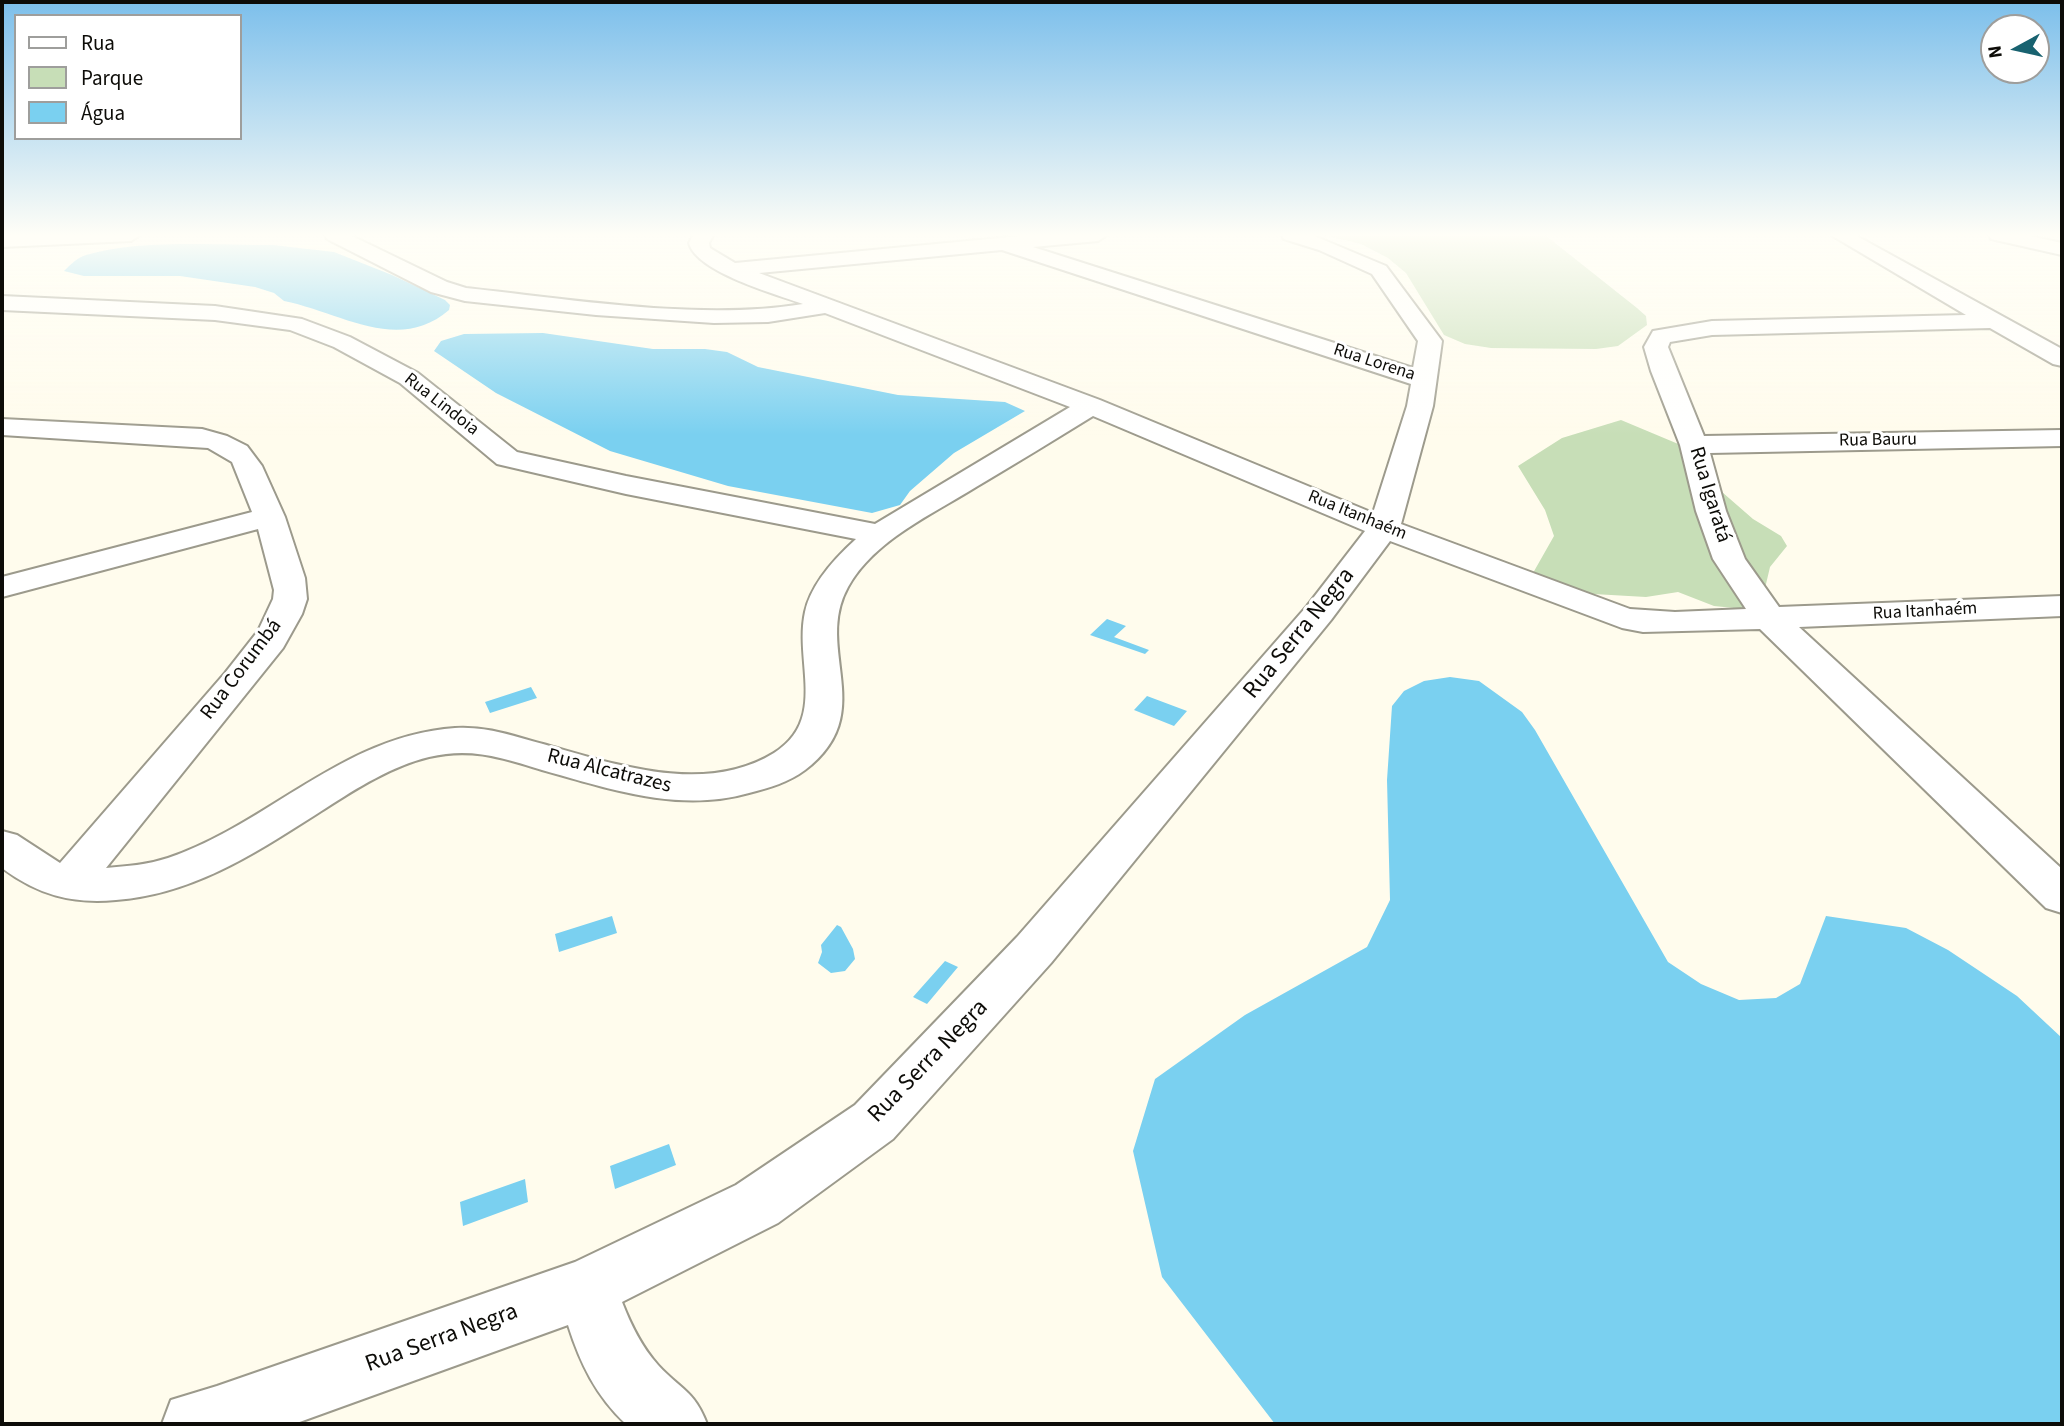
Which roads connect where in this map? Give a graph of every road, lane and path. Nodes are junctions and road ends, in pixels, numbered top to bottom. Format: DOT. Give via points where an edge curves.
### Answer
graph roads {
  1 [pos="545,302"];
  2 [pos="814,302"];
  3 [pos="1182,302"];
  4 [pos="1403,302"];
  5 [pos="1958,302"];
  6 [pos="2,303"];
  7 [pos="825,306"];
  8 [pos="1992,321"];
  9 [pos="2062,359"];
  10 [pos="1424,380"];
  11 [pos="1091,406"];
  12 [pos="2,427"];
  13 [pos="2062,438"];
  14 [pos="1694,445"];
  15 [pos="270,517"];
  16 [pos="1384,528"];
  17 [pos="877,534"];
  18 [pos="2,587"];
  19 [pos="2062,606"];
  20 [pos="1770,619"];
  21 [pos="2,846"];
  22 [pos="67,884"];
  23 [pos="2062,896"];
  24 [pos="586,1287"];
  25 [pos="195,1424"];
  26 [pos="674,1424"];
  1 -- 7 [label="street" via="754,318"];
  2 -- 7 [label="street, Rua Itanhaém"];
  3 -- 10 [label="street, Rua Lorena"];
  4 -- 10 [label="street" via="1430,341"];
  5 -- 8 [label="street"];
  6 -- 17 [label="street, Rua Lindoia" via="215,313 294,324 342,342 409,378 507,458"];
  7 -- 11 [label="street, Rua Itanhaém"];
  8 -- 9 [label="street"];
  8 -- 14 [label="street, Rua Igaratá" via="1712,328 1661,336 1656,347 1663,371"];
  10 -- 16 [label="street"];
  11 -- 16 [label="street, Rua Itanhaém"];
  11 -- 17 [label="street, Rua Alcatrazes"];
  12 -- 15 [label="street, Rua Corumbá" via="202,437 228,444 240,451"];
  13 -- 14 [label="street, Rua Bauru"];
  14 -- 20 [label="street, Rua Igaratá" via="1729,559"];
  15 -- 18 [label="street"];
  15 -- 22 [label="street, Rua Corumbá" via="291,596 281,621 242,676"];
  16 -- 20 [label="street, Rua Itanhaém" via="1622,618 1643,622"];
  16 -- 24 [label="street, Rua Serra Negra" via="1319,613 1043,940 874,1122 757,1204"];
  17 -- 22 [label="street, Rua Alcatrazes" via="831,589 820,620 825,718 814,740 791,761 759,778 720,788 680,790 494,742 416,747 375,762 204,862 155,879 112,886"];
  19 -- 20 [label="street, Rua Itanhaém"];
  20 -- 23 [label="street, Rua Igaratá"];
  21 -- 22 [label="street, Rua Alcatrazes"];
  24 -- 25 [label="street, Rua Serra Negra"];
  24 -- 26 [label="street" via="608,1350 635,1388"];
}
